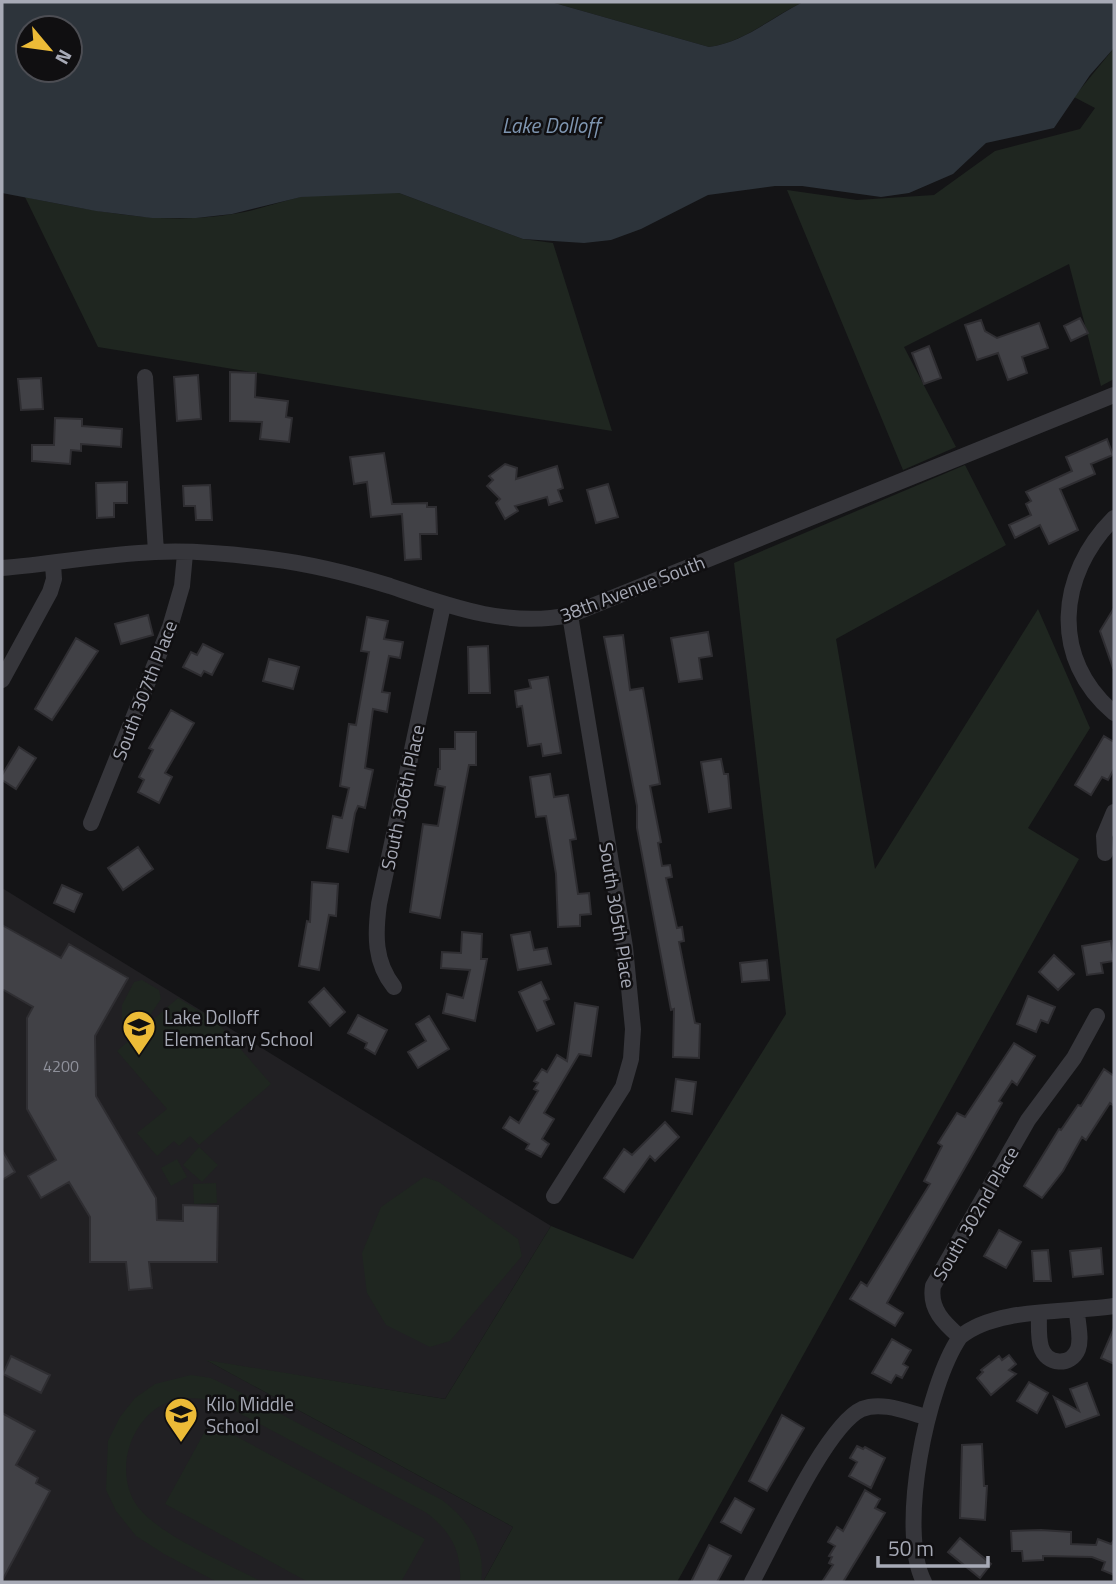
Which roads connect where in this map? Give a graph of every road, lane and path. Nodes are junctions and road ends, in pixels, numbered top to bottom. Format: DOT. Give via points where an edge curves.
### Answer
graph roads {
  1 [pos="145,377"];
  2 [pos="1114,395"];
  3 [pos="1114,519"];
  4 [pos="156,552"];
  5 [pos="185,554"];
  6 [pos="53,564"];
  7 [pos="2,568"];
  8 [pos="443,605"];
  9 [pos="570,615"];
  10 [pos="2,680"];
  11 [pos="1114,713"];
  12 [pos="1114,811"];
  13 [pos="91,824"];
  14 [pos="1105,853"];
  15 [pos="394,987"];
  16 [pos="1097,1016"];
  17 [pos="554,1196"];
  18 [pos="1110,1306"];
  19 [pos="1077,1310"];
  20 [pos="1039,1314"];
  21 [pos="960,1337"];
  22 [pos="926,1417"];
  23 [pos="752,1582"];
  24 [pos="924,1582"];
  1 -- 4 [label="street"];
  2 -- 9 [label="street, 38th Avenue South"];
  3 -- 11 [label="street" via="1100,533 1080,569 1066,613 1080,669"];
  4 -- 5 [label="street, 38th Avenue South"];
  4 -- 6 [label="street, 38th Avenue South"];
  5 -- 8 [label="street, 38th Avenue South" via="311,565"];
  5 -- 13 [label="street, South 307th Place" via="182,586 170,627"];
  6 -- 7 [label="street, 38th Avenue South"];
  6 -- 10 [label="street" via="50,592"];
  8 -- 9 [label="street, 38th Avenue South" via="521,620"];
  8 -- 15 [label="street, South 306th Place" via="379,904 378,958"];
  9 -- 17 [label="street, South 305th Place" via="625,947 633,1029 623,1087"];
  12 -- 14 [label="street" via="1104,836"];
  16 -- 21 [label="street, South 302nd Place" via="1074,1058 1028,1120 933,1286 937,1312"];
  18 -- 19 [label="street"];
  19 -- 20 [label="street"];
  19 -- 20 [label="street" via="1079,1345 1074,1356 1063,1362 1050,1360 1042,1350"];
  20 -- 21 [label="street" via="992,1320"];
  21 -- 22 [label="street"];
  22 -- 23 [label="street" via="872,1407 844,1423 826,1446"];
  22 -- 24 [label="street" via="914,1546"];
}
